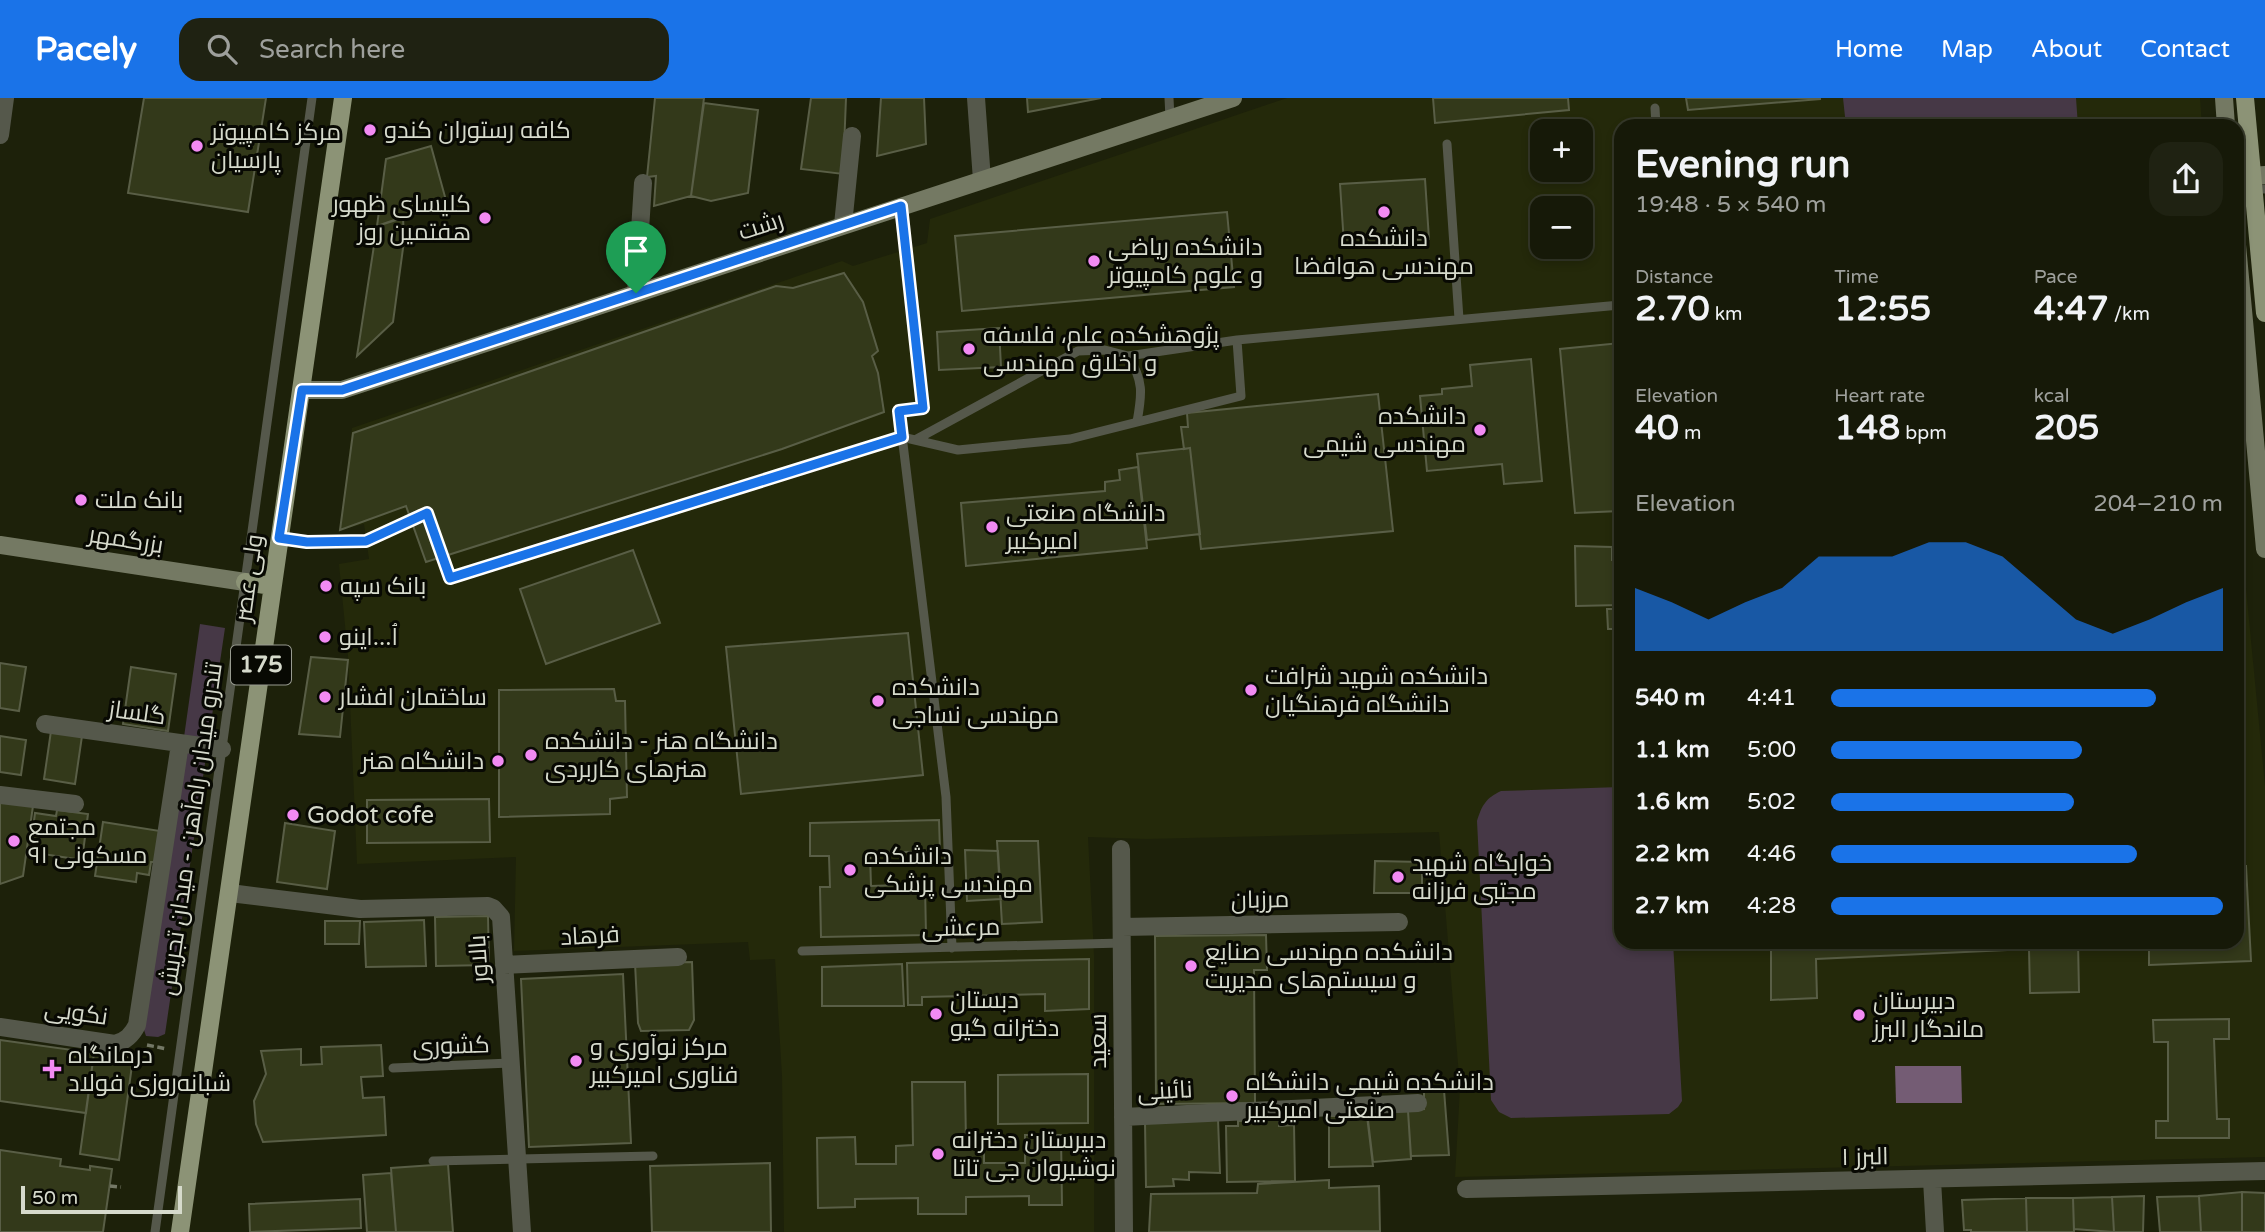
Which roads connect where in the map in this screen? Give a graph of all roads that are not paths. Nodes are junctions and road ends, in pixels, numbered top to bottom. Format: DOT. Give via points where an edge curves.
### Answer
graph roads {
  1 [pos="5,98"];
  2 [pos="312,98"];
  3 [pos="343,98"];
  4 [pos="976,98"];
  5 [pos="1169,98"];
  6 [pos="1233,98"];
  7 [pos="2224,98"];
  8 [pos="2245,98"];
  9 [pos="1655,108"];
  10 [pos="1170,118"];
  11 [pos="1656,119"];
  12 [pos="2226,119"];
  13 [pos="0,135"];
  14 [pos="852,136"];
  15 [pos="1447,144"];
  16 [pos="2265,175"];
  17 [pos="2244,176"];
  18 [pos="982,180"];
  19 [pos="643,183"];
  20 [pos="2265,189"];
  21 [pos="2244,194"];
  22 [pos="901,206"];
  23 [pos="843,225"];
  24 [pos="636,293"];
  25 [pos="1614,306"];
  26 [pos="2265,313"];
  27 [pos="1459,319"];
  28 [pos="2244,320"];
  29 [pos="1237,340"];
  30 [pos="1128,356"];
  31 [pos="302,390"];
  32 [pos="1137,422"];
  33 [pos="902,437"];
  34 [pos="915,440"];
  35 [pos="279,538"];
  36 [pos="366,541"];
  37 [pos="0,545"];
  38 [pos="2265,549"];
  39 [pos="450,578"];
  40 [pos="245,582"];
  41 [pos="272,586"];
  42 [pos="45,724"];
  43 [pos="180,744"];
  44 [pos="222,750"];
  45 [pos="0,795"];
  46 [pos="75,804"];
  47 [pos="1121,849"];
  48 [pos="230,893"];
  49 [pos="1399,922"];
  50 [pos="1122,935"];
  51 [pos="952,948"];
  52 [pos="802,951"];
  53 [pos="678,957"];
  54 [pos="505,965"];
  55 [pos="0,1027"];
  56 [pos="511,1063"];
  57 [pos="393,1068"];
  58 [pos="1418,1103"];
  59 [pos="1123,1117"];
  60 [pos="653,1156"];
  61 [pos="517,1159"];
  62 [pos="433,1161"];
  63 [pos="2265,1171"];
  64 [pos="1933,1180"];
  65 [pos="1466,1189"];
  66 [pos="155,1232"];
  67 [pos="180,1232"];
  68 [pos="522,1232"];
  69 [pos="1124,1232"];
  70 [pos="1935,1232"];
  1 -- 13 [label="street"];
  2 -- 40 [label="lane, تندرو میدان راه‌آهن - میدان تجریش"];
  3 -- 31 [label="main road, ولی عصر / 175"];
  4 -- 18 [label="street"];
  5 -- 10 [label="lane"];
  6 -- 10 [label="street, رشت"];
  7 -- 12 [label="street"];
  8 -- 26 [label="main road, bridge"];
  9 -- 11 [label="lane"];
  10 -- 18 [label="street, رشت"];
  14 -- 23 [label="street"];
  15 -- 27 [label="lane"];
  16 -- 17 [label="street"];
  18 -- 22 [label="street, رشت"];
  19 -- 24 [label="street"];
  20 -- 21 [label="lane"];
  22 -- 23 [label="street, رشت"];
  22 -- 33 [label="lane" via="923,408 899,411"];
  23 -- 24 [label="street, رشت"];
  24 -- 31 [label="street, رشت" via="342,390"];
  25 -- 27 [label="lane"];
  27 -- 29 [label="lane"];
  28 -- 38 [label="street"];
  29 -- 30 [label="lane"];
  29 -- 32 [label="lane" via="1241,396"];
  30 -- 32 [label="lane" via="1142,393"];
  30 -- 34 [label="lane" via="1105,350 1078,351"];
  31 -- 35 [label="main road, ولی عصر / 175"];
  32 -- 34 [label="lane" via="1070,439 958,450"];
  33 -- 34 [label="lane"];
  33 -- 39 [label="lane"];
  33 -- 51 [label="lane" via="946,797"];
  35 -- 36 [label="lane"];
  35 -- 41 [label="main road, ولی عصر / 175"];
  37 -- 40 [label="street, بزرگمهر"];
  40 -- 41 [label="main road"];
  40 -- 44 [label="lane, تندرو میدان راه‌آهن - میدان تجریش"];
  41 -- 48 [label="main road, ولی عصر / 175"];
  42 -- 43 [label="street, گلساز"];
  43 -- 44 [label="street, گلساز"];
  43 -- 55 [label="street, نکویی" via="132,1034 115,1044"];
  44 -- 66 [label="lane, تندرو میدان راه‌آهن - میدان تجریش"];
  45 -- 46 [label="street"];
  47 -- 50 [label="street, سعید"];
  48 -- 54 [label="street, بالاور" via="360,909 488,906 501,917"];
  48 -- 67 [label="main road, ولی عصر / 175"];
  49 -- 50 [label="street, مرزبان"];
  50 -- 51 [label="lane, مرعشی"];
  50 -- 59 [label="street, سعید"];
  51 -- 52 [label="lane, مرعشی"];
  53 -- 54 [label="street, فرهاد"];
  54 -- 56 [label="street, بالاور"];
  56 -- 57 [label="lane, کشوری"];
  56 -- 61 [label="street, بالاور"];
  58 -- 59 [label="street, نائینی"];
  59 -- 69 [label="street, سعید"];
  60 -- 61 [label="lane"];
  61 -- 62 [label="lane"];
  61 -- 68 [label="street, بالاور"];
  63 -- 64 [label="street, البرز ۱"];
  64 -- 65 [label="street, البرز ۱"];
  64 -- 70 [label="street"];
}
